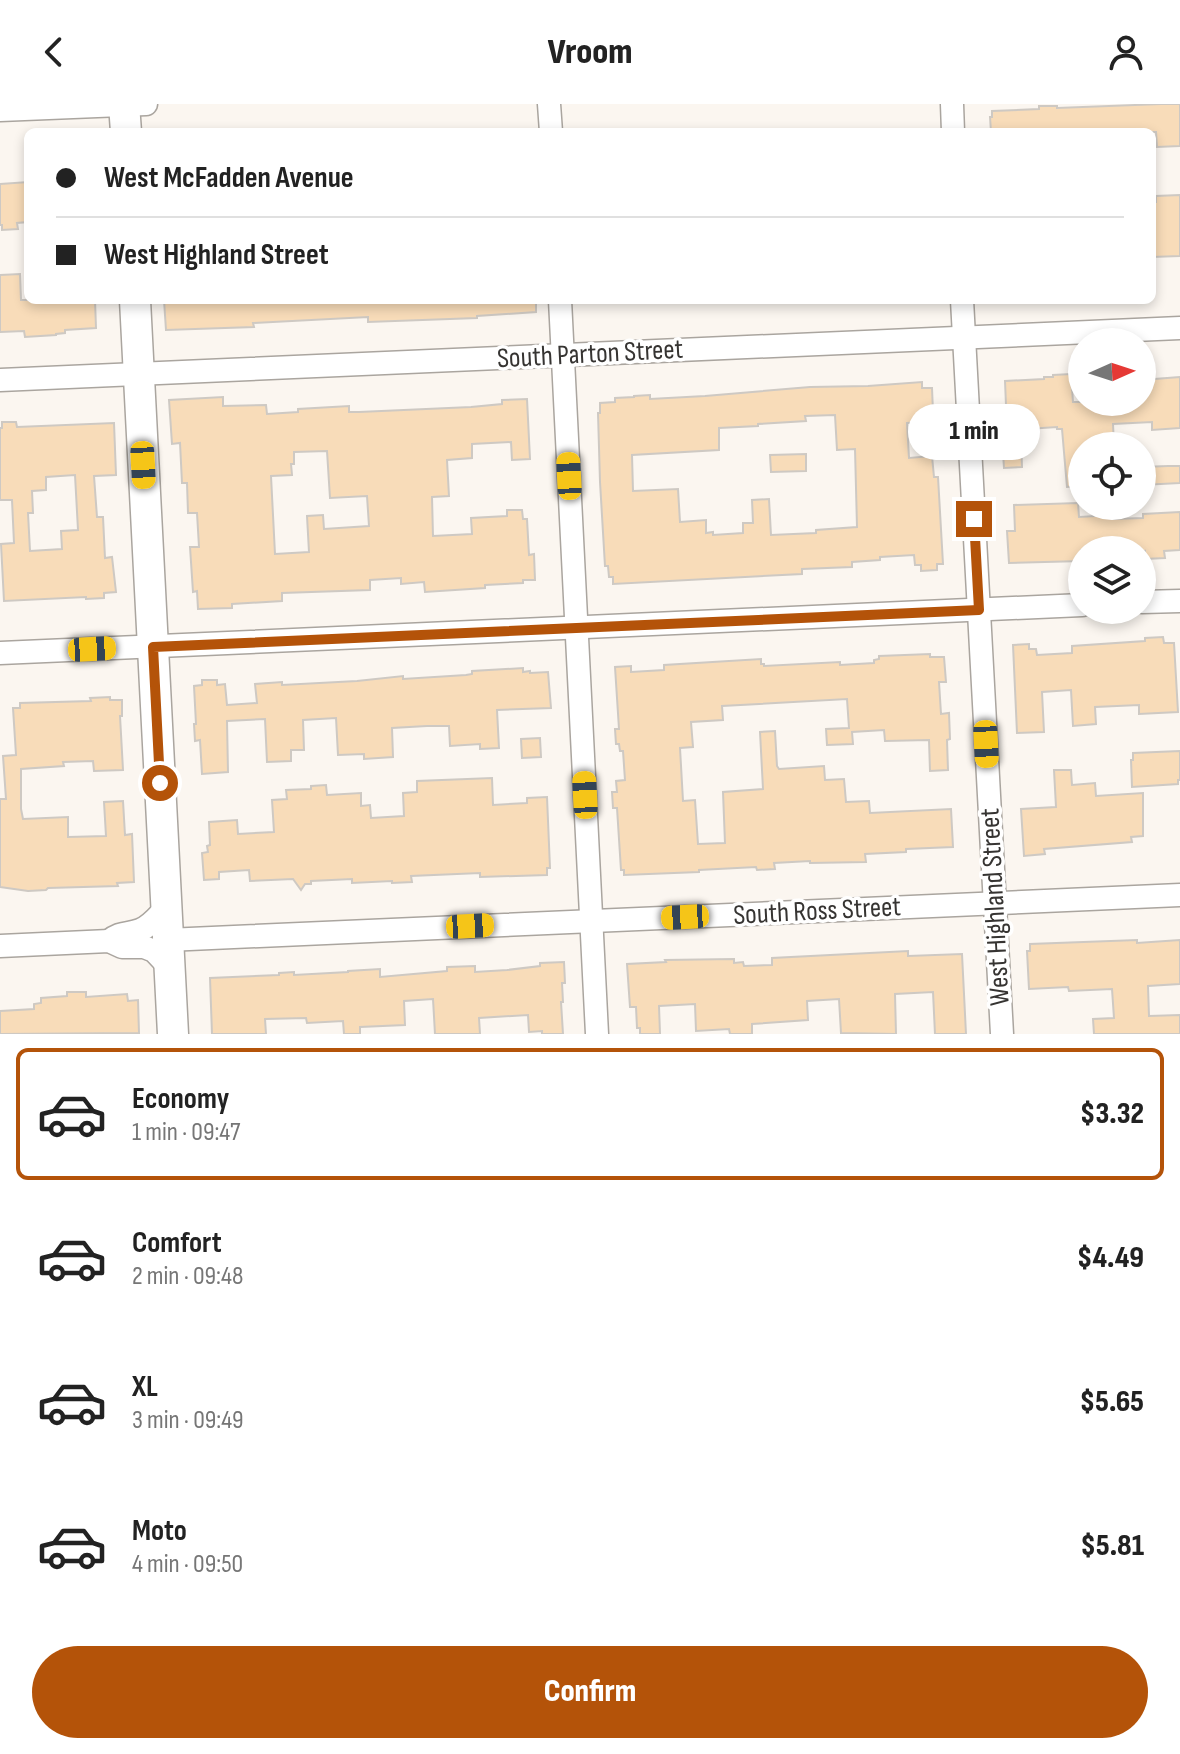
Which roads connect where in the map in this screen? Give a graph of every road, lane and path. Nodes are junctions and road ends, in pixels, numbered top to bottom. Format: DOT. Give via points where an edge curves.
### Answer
graph roads {
  1 [pos="124,104"];
  2 [pos="146,104"];
  3 [pos="549,104"];
  4 [pos="952,104"];
  5 [pos="0,110"];
  6 [pos="126,128"];
  7 [pos="551,128"];
  8 [pos="953,128"];
  9 [pos="135,304"];
  10 [pos="560,304"];
  11 [pos="962,304"];
  12 [pos="1180,328"];
  13 [pos="964,338"];
  14 [pos="562,355"];
  15 [pos="138,374"];
  16 [pos="0,380"];
  17 [pos="1180,601"];
  18 [pos="1156,602"];
  19 [pos="1068,606"];
  20 [pos="979,610"];
  21 [pos="576,628"];
  22 [pos="153,647"];
  23 [pos="0,653"];
  24 [pos="1180,895"];
  25 [pos="995,903"];
  26 [pos="166,908"];
  27 [pos="592,921"];
  28 [pos="109,941"];
  29 [pos="0,946"];
  30 [pos="168,953"];
  31 [pos="173,1034"];
  32 [pos="597,1034"];
  33 [pos="1002,1034"];
  1 -- 2 [label="street"];
  1 -- 5 [label="street"];
  1 -- 6 [label="street"];
  3 -- 7 [label="street"];
  4 -- 8 [label="street"];
  9 -- 15 [label="street"];
  10 -- 14 [label="street"];
  11 -- 13 [label="street, West Highland Street"];
  12 -- 13 [label="street, South Parton Street"];
  13 -- 14 [label="street, South Parton Street"];
  13 -- 20 [label="street, West Highland Street"];
  14 -- 15 [label="street, South Parton Street"];
  14 -- 21 [label="street"];
  15 -- 16 [label="street, South Parton Street"];
  15 -- 22 [label="street"];
  17 -- 18 [label="street"];
  19 -- 20 [label="street"];
  20 -- 21 [label="street"];
  20 -- 25 [label="street, West Highland Street"];
  21 -- 22 [label="street"];
  21 -- 27 [label="street"];
  22 -- 23 [label="street"];
  22 -- 26 [label="street"];
  24 -- 25 [label="street, South Ross Street"];
  25 -- 27 [label="street, South Ross Street"];
  25 -- 33 [label="street, West Highland Street"];
  26 -- 28 [label="street" via="145,928 118,933"];
  26 -- 30 [label="street"];
  27 -- 30 [label="street, South Ross Street"];
  27 -- 32 [label="street"];
  28 -- 29 [label="street"];
  28 -- 30 [label="street"];
  30 -- 31 [label="street"];
}
